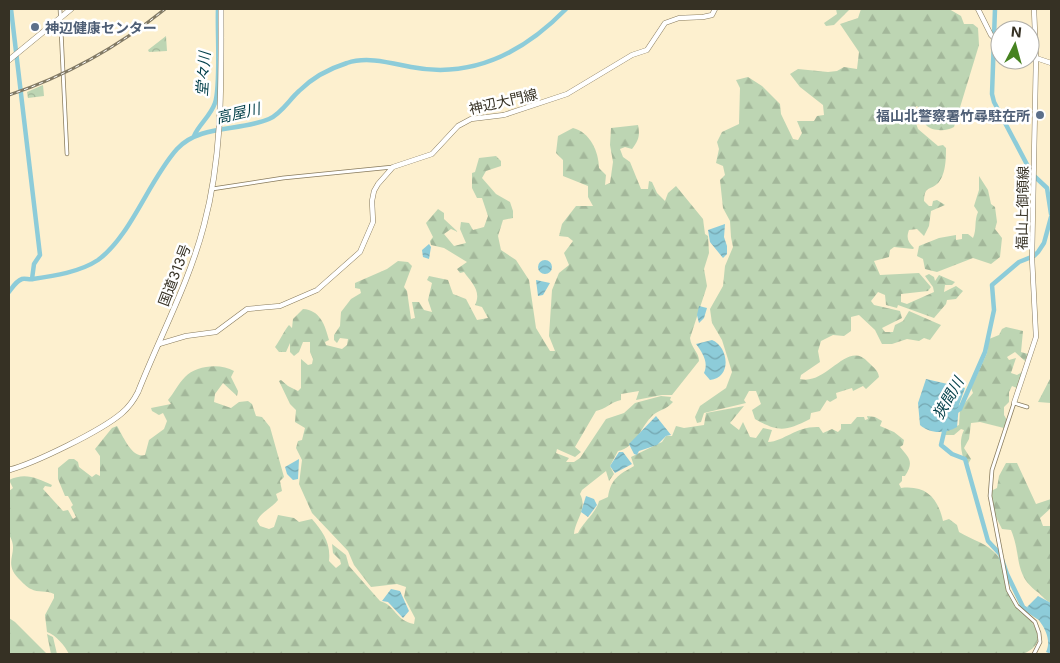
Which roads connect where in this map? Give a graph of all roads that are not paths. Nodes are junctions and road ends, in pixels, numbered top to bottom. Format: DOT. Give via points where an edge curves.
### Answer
graph roads {
  1 [pos="67,9"];
  2 [pos="71,9"];
  3 [pos="221,9"];
  4 [pos="715,9"];
  5 [pos="978,9"];
  6 [pos="60,13"];
  7 [pos="990,31"];
  8 [pos="11,56"];
  9 [pos="1033,70"];
  10 [pos="67,154"];
  11 [pos="393,167"];
  12 [pos="212,189"];
  13 [pos="159,344"];
  14 [pos="1014,403"];
  15 [pos="1027,408"];
  16 [pos="9,470"];
  17 [pos="1034,654"];
  1 -- 6 [label="highway"];
  2 -- 6 [label="highway"];
  3 -- 12 [label="highway, 国道313号" via="220,120"];
  4 -- 11 [label="main road, 神辺大門線" via="703,17 679,18 665,24 647,50 632,55 567,94 504,115 471,119 458,126 432,154"];
  5 -- 7 [label="main road"];
  6 -- 8 [label="highway"];
  6 -- 10 [label="street"];
  9 -- 14 [label="main road, 福山上御領線" via="1032,257 1036,337"];
  11 -- 12 [label="street"];
  11 -- 13 [label="main road" via="374,191 373,222 360,252 317,290 280,306 247,309 216,332"];
  12 -- 13 [label="highway, 国道313号" via="188,274"];
  13 -- 16 [label="highway, 国道313号" via="136,396 122,413 44,456"];
  14 -- 15 [label="street"];
  14 -- 17 [label="street" via="992,470 990,496 1008,590 1017,606 1035,622 1039,633 1040,642"];
}
